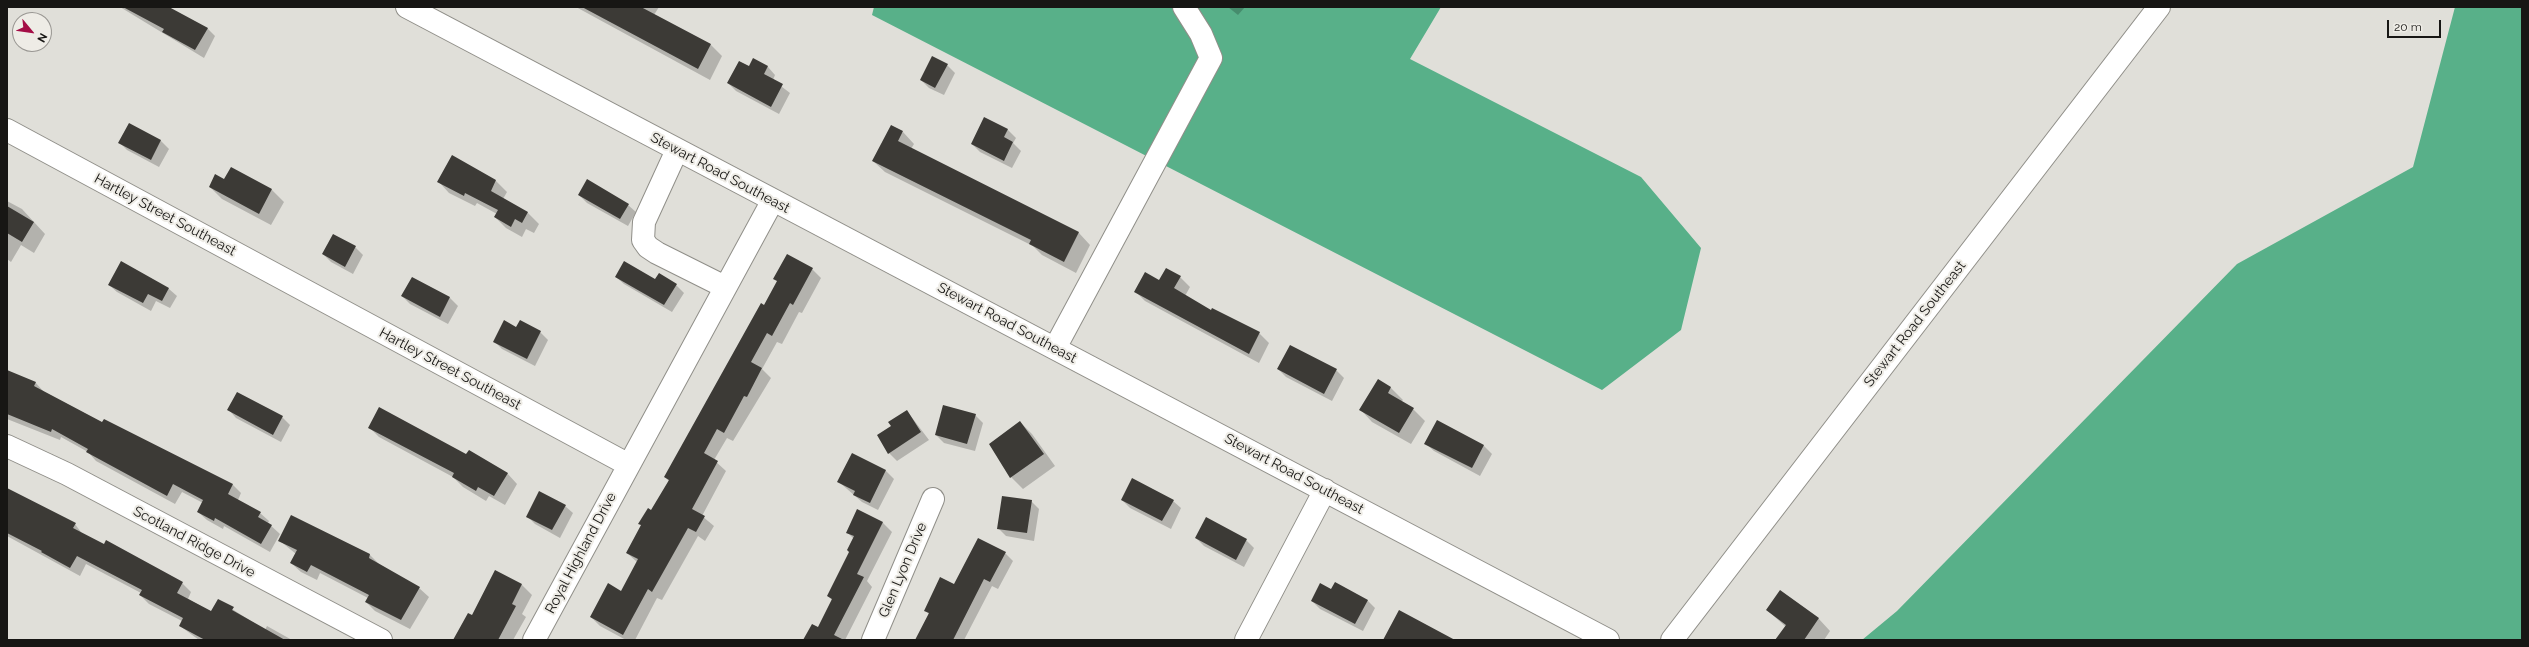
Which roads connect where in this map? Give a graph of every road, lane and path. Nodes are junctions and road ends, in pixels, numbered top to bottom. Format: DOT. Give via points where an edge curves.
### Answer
graph roads {
  1 [pos="407,7"];
  2 [pos="1184,7"];
  3 [pos="2159,7"];
  4 [pos="7,130"];
  5 [pos="678,150"];
  6 [pos="772,200"];
  7 [pos="725,287"];
  8 [pos="1055,348"];
  9 [pos="7,446"];
  10 [pos="629,465"];
  11 [pos="1325,490"];
  12 [pos="933,499"];
  13 [pos="373,638"];
  14 [pos="534,640"];
  15 [pos="872,640"];
  16 [pos="1246,640"];
  17 [pos="1608,640"];
  18 [pos="1672,640"];
  1 -- 5 [label="street, Stewart Road Southeast"];
  2 -- 8 [label="street" via="1201,34 1211,58"];
  3 -- 18 [label="street, Stewart Road Southeast"];
  4 -- 10 [label="street, Hartley Street Southeast"];
  5 -- 6 [label="street, Stewart Road Southeast"];
  5 -- 7 [label="street" via="644,222 643,240 648,247 667,259"];
  6 -- 7 [label="street"];
  6 -- 8 [label="street, Stewart Road Southeast"];
  7 -- 10 [label="street"];
  8 -- 11 [label="street, Stewart Road Southeast"];
  9 -- 13 [label="street, Scotland Ridge Drive" via="67,474"];
  10 -- 14 [label="street, Royal Highland Drive"];
  11 -- 16 [label="street"];
  11 -- 17 [label="street, Stewart Road Southeast"];
  12 -- 15 [label="street, Glen Lyon Drive"];
}
